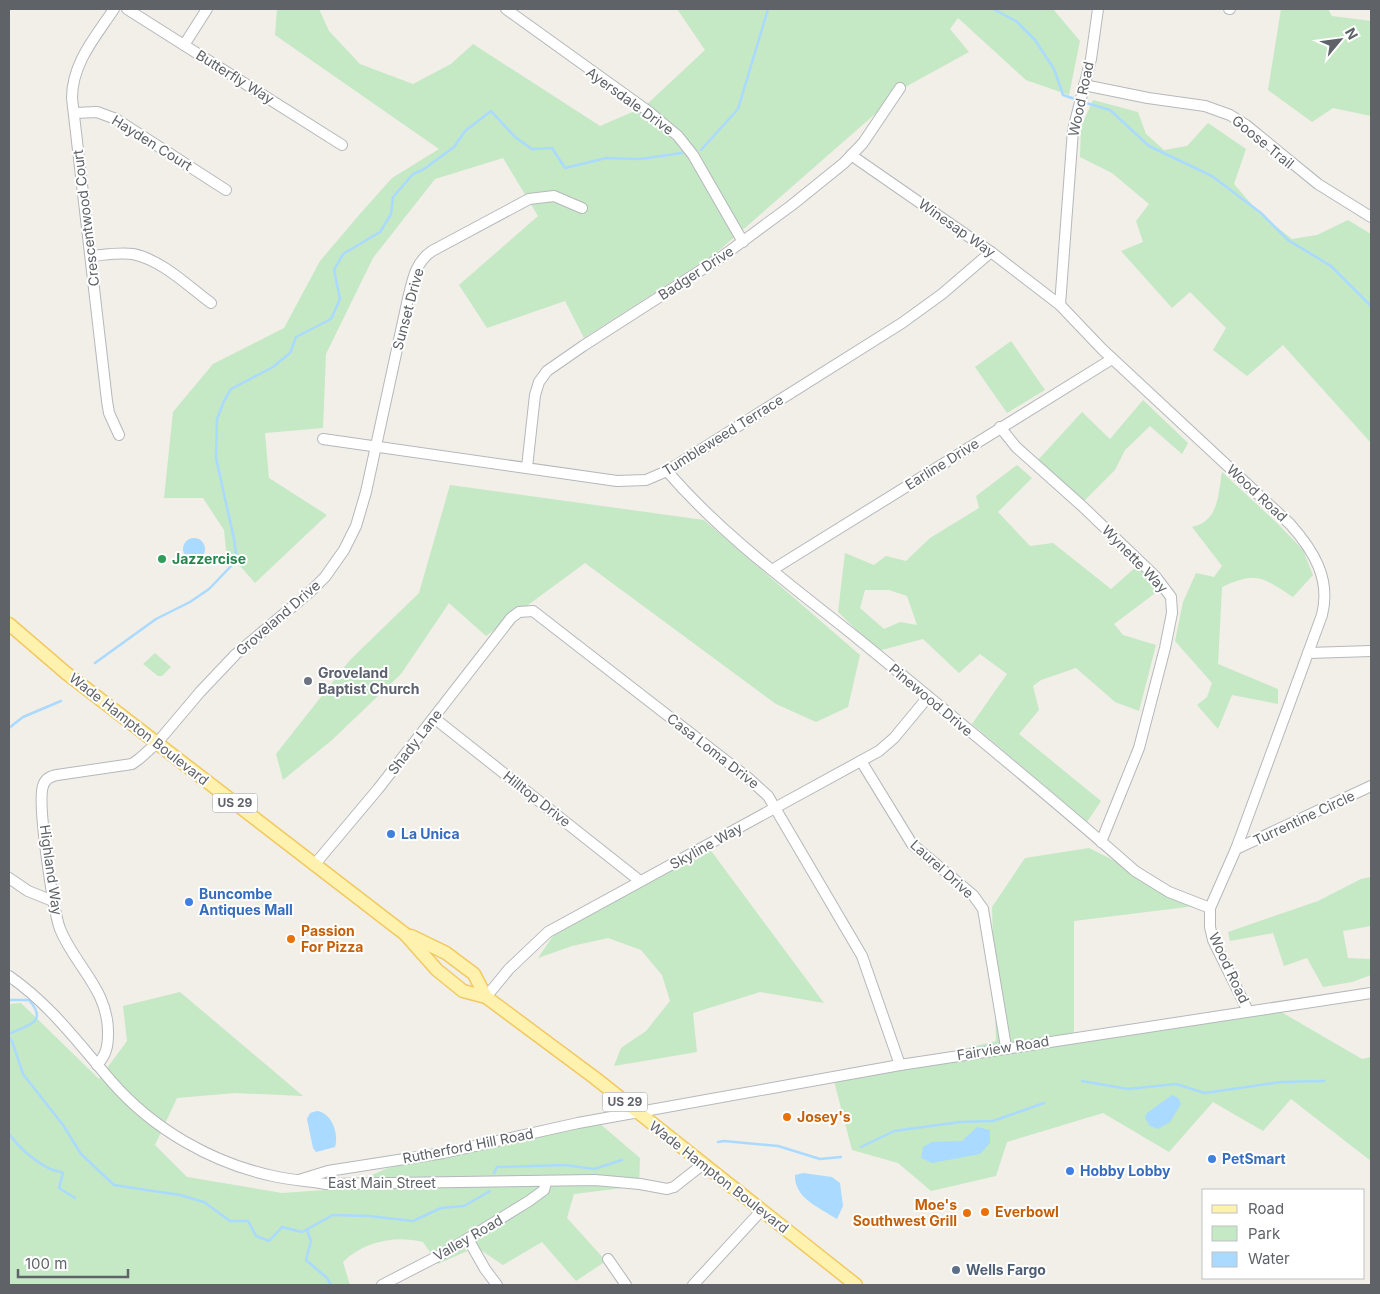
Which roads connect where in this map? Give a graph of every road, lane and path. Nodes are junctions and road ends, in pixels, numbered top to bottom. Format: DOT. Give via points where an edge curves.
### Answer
graph roads {
  1 [pos="114,9"];
  2 [pos="127,9"];
  3 [pos="207,9"];
  4 [pos="506,9"];
  5 [pos="1098,9"];
  6 [pos="184,45"];
  7 [pos="1084,85"];
  8 [pos="900,88"];
  9 [pos="74,113"];
  10 [pos="342,144"];
  11 [pos="851,155"];
  12 [pos="226,190"];
  13 [pos="582,208"];
  14 [pos="1371,217"];
  15 [pos="743,242"];
  16 [pos="991,252"];
  17 [pos="90,256"];
  18 [pos="211,303"];
  19 [pos="1060,305"];
  20 [pos="1112,359"];
  21 [pos="1000,427"];
  22 [pos="119,436"];
  23 [pos="323,439"];
  24 [pos="376,446"];
  25 [pos="527,467"];
  26 [pos="667,471"];
  27 [pos="772,570"];
  28 [pos="512,618"];
  29 [pos="12,629"];
  30 [pos="1371,650"];
  31 [pos="1308,653"];
  32 [pos="928,698"];
  33 [pos="434,718"];
  34 [pos="157,743"];
  35 [pos="861,761"];
  36 [pos="1371,786"];
  37 [pos="774,808"];
  38 [pos="1101,842"];
  39 [pos="1236,849"];
  40 [pos="315,864"];
  41 [pos="9,878"];
  42 [pos="640,881"];
  43 [pos="53,901"];
  44 [pos="1210,908"];
  45 [pos="405,934"];
  46 [pos="9,976"];
  47 [pos="1371,993"];
  48 [pos="486,997"];
  49 [pos="1248,1011"];
  50 [pos="1006,1047"];
  51 [pos="97,1065"];
  52 [pos="900,1065"];
  53 [pos="637,1112"];
  54 [pos="702,1165"];
  55 [pos="299,1180"];
  56 [pos="546,1182"];
  57 [pos="761,1211"];
  58 [pos="468,1239"];
  59 [pos="608,1259"];
  60 [pos="382,1285"];
  61 [pos="497,1285"];
  62 [pos="626,1285"];
  63 [pos="693,1285"];
  64 [pos="856,1285"];
  1 -- 9 [label="street, Crescentwood Court" via="78,64 72,87"];
  2 -- 6 [label="street, Butterfly Way"];
  3 -- 6 [label="street"];
  4 -- 15 [label="street, Ayersdale Drive" via="678,136 693,154"];
  5 -- 7 [label="street, Wood Road"];
  6 -- 10 [label="street, Butterfly Way"];
  7 -- 14 [label="street, Goose Trail" via="1205,106 1230,115 1318,184"];
  7 -- 19 [label="street, Wood Road" via="1073,130"];
  8 -- 11 [label="street, Badger Drive" via="872,132"];
  9 -- 12 [label="street, Hayden Court" via="97,112 116,119"];
  9 -- 17 [label="street, Crescentwood Court"];
  11 -- 15 [label="street, Badger Drive"];
  11 -- 16 [label="street, Winesap Way"];
  13 -- 24 [label="street, Sunset Drive" via="554,196 529,199 421,260 410,288"];
  15 -- 25 [label="street, Badger Drive" via="547,371 534,395"];
  16 -- 19 [label="street, Winesap Way"];
  16 -- 26 [label="street, Tumbleweed Terrace" via="902,323"];
  17 -- 18 [label="street" via="123,253 140,256 164,268"];
  17 -- 22 [label="street, Crescentwood Court" via="107,401"];
  19 -- 20 [label="street, Wood Road"];
  20 -- 21 [label="street, Earline Drive"];
  20 -- 31 [label="street, Wood Road" via="1265,500 1310,549 1323,576 1326,597"];
  21 -- 27 [label="street, Earline Drive"];
  21 -- 38 [label="street, Wynette Way" via="1016,446 1155,576 1171,597 1172,613 1165,648 1139,748"];
  23 -- 24 [label="street, Tumbleweed Terrace"];
  24 -- 25 [label="street, Tumbleweed Terrace"];
  24 -- 34 [label="street, Groveland Drive" via="360,514 337,561 310,592 220,669"];
  25 -- 26 [label="street, Tumbleweed Terrace" via="625,482 646,480"];
  26 -- 27 [label="street, Pinewood Drive" via="702,510"];
  27 -- 32 [label="street, Pinewood Drive"];
  28 -- 33 [label="street, Shady Lane"];
  28 -- 37 [label="street, Casa Loma Drive" via="524,610 536,613 747,777 768,796"];
  29 -- 34 [label="main road, Wade Hampton Boulevard / US 29"];
  30 -- 31 [label="street"];
  31 -- 39 [label="street, Wood Road"];
  32 -- 35 [label="street, Skyline Way" via="894,738"];
  32 -- 38 [label="street, Pinewood Drive"];
  33 -- 40 [label="street, Shady Lane"];
  33 -- 42 [label="street, Hilltop Drive"];
  34 -- 40 [label="main road, Wade Hampton Boulevard / US 29"];
  34 -- 43 [label="street, Highland Way" via="132,764 57,775 44,783 43,806"];
  35 -- 37 [label="street, Skyline Way"];
  35 -- 50 [label="street, Laurel Drive" via="912,844 973,895 983,909"];
  36 -- 39 [label="street, Turrentine Circle"];
  37 -- 42 [label="street, Skyline Way"];
  37 -- 52 [label="street, Casa Loma Drive" via="862,956"];
  38 -- 44 [label="street, Pinewood Drive" via="1152,884"];
  39 -- 44 [label="street, Wood Road"];
  40 -- 45 [label="main road, Wade Hampton Boulevard / US 29"];
  41 -- 43 [label="street" via="28,891"];
  42 -- 48 [label="street, Skyline Way" via="548,932 509,969"];
  43 -- 51 [label="street, Highland Way" via="66,941 105,1004 108,1044 104,1058"];
  44 -- 49 [label="street, Wood Road" via="1213,940"];
  45 -- 48 [label="main road, Wade Hampton Boulevard / US 29" via="437,970 464,991"];
  45 -- 48 [label="main road, Wade Hampton Boulevard / US 29" via="446,953 474,974"];
  46 -- 51 [label="street, East Main Street" via="54,1014"];
  47 -- 49 [label="street, Fairview Road"];
  48 -- 53 [label="main road, Wade Hampton Boulevard / US 29"];
  49 -- 50 [label="street, Fairview Road"];
  50 -- 52 [label="street, Fairview Road"];
  51 -- 55 [label="street, East Main Street" via="139,1108 199,1149 248,1170"];
  52 -- 53 [label="street, Fairview Road"];
  53 -- 54 [label="main road, Wade Hampton Boulevard / US 29"];
  53 -- 55 [label="street, Rutherford Hill Road"];
  54 -- 56 [label="street, East Main Street" via="674,1187 666,1189 612,1181"];
  54 -- 57 [label="main road, Wade Hampton Boulevard / US 29"];
  55 -- 56 [label="street, East Main Street" via="343,1185"];
  56 -- 58 [label="street, Valley Road" via="544,1190 529,1201"];
  57 -- 63 [label="street"];
  57 -- 64 [label="main road, Wade Hampton Boulevard / US 29"];
  58 -- 60 [label="street, Valley Road"];
  58 -- 61 [label="street"];
  59 -- 62 [label="street"];
}
